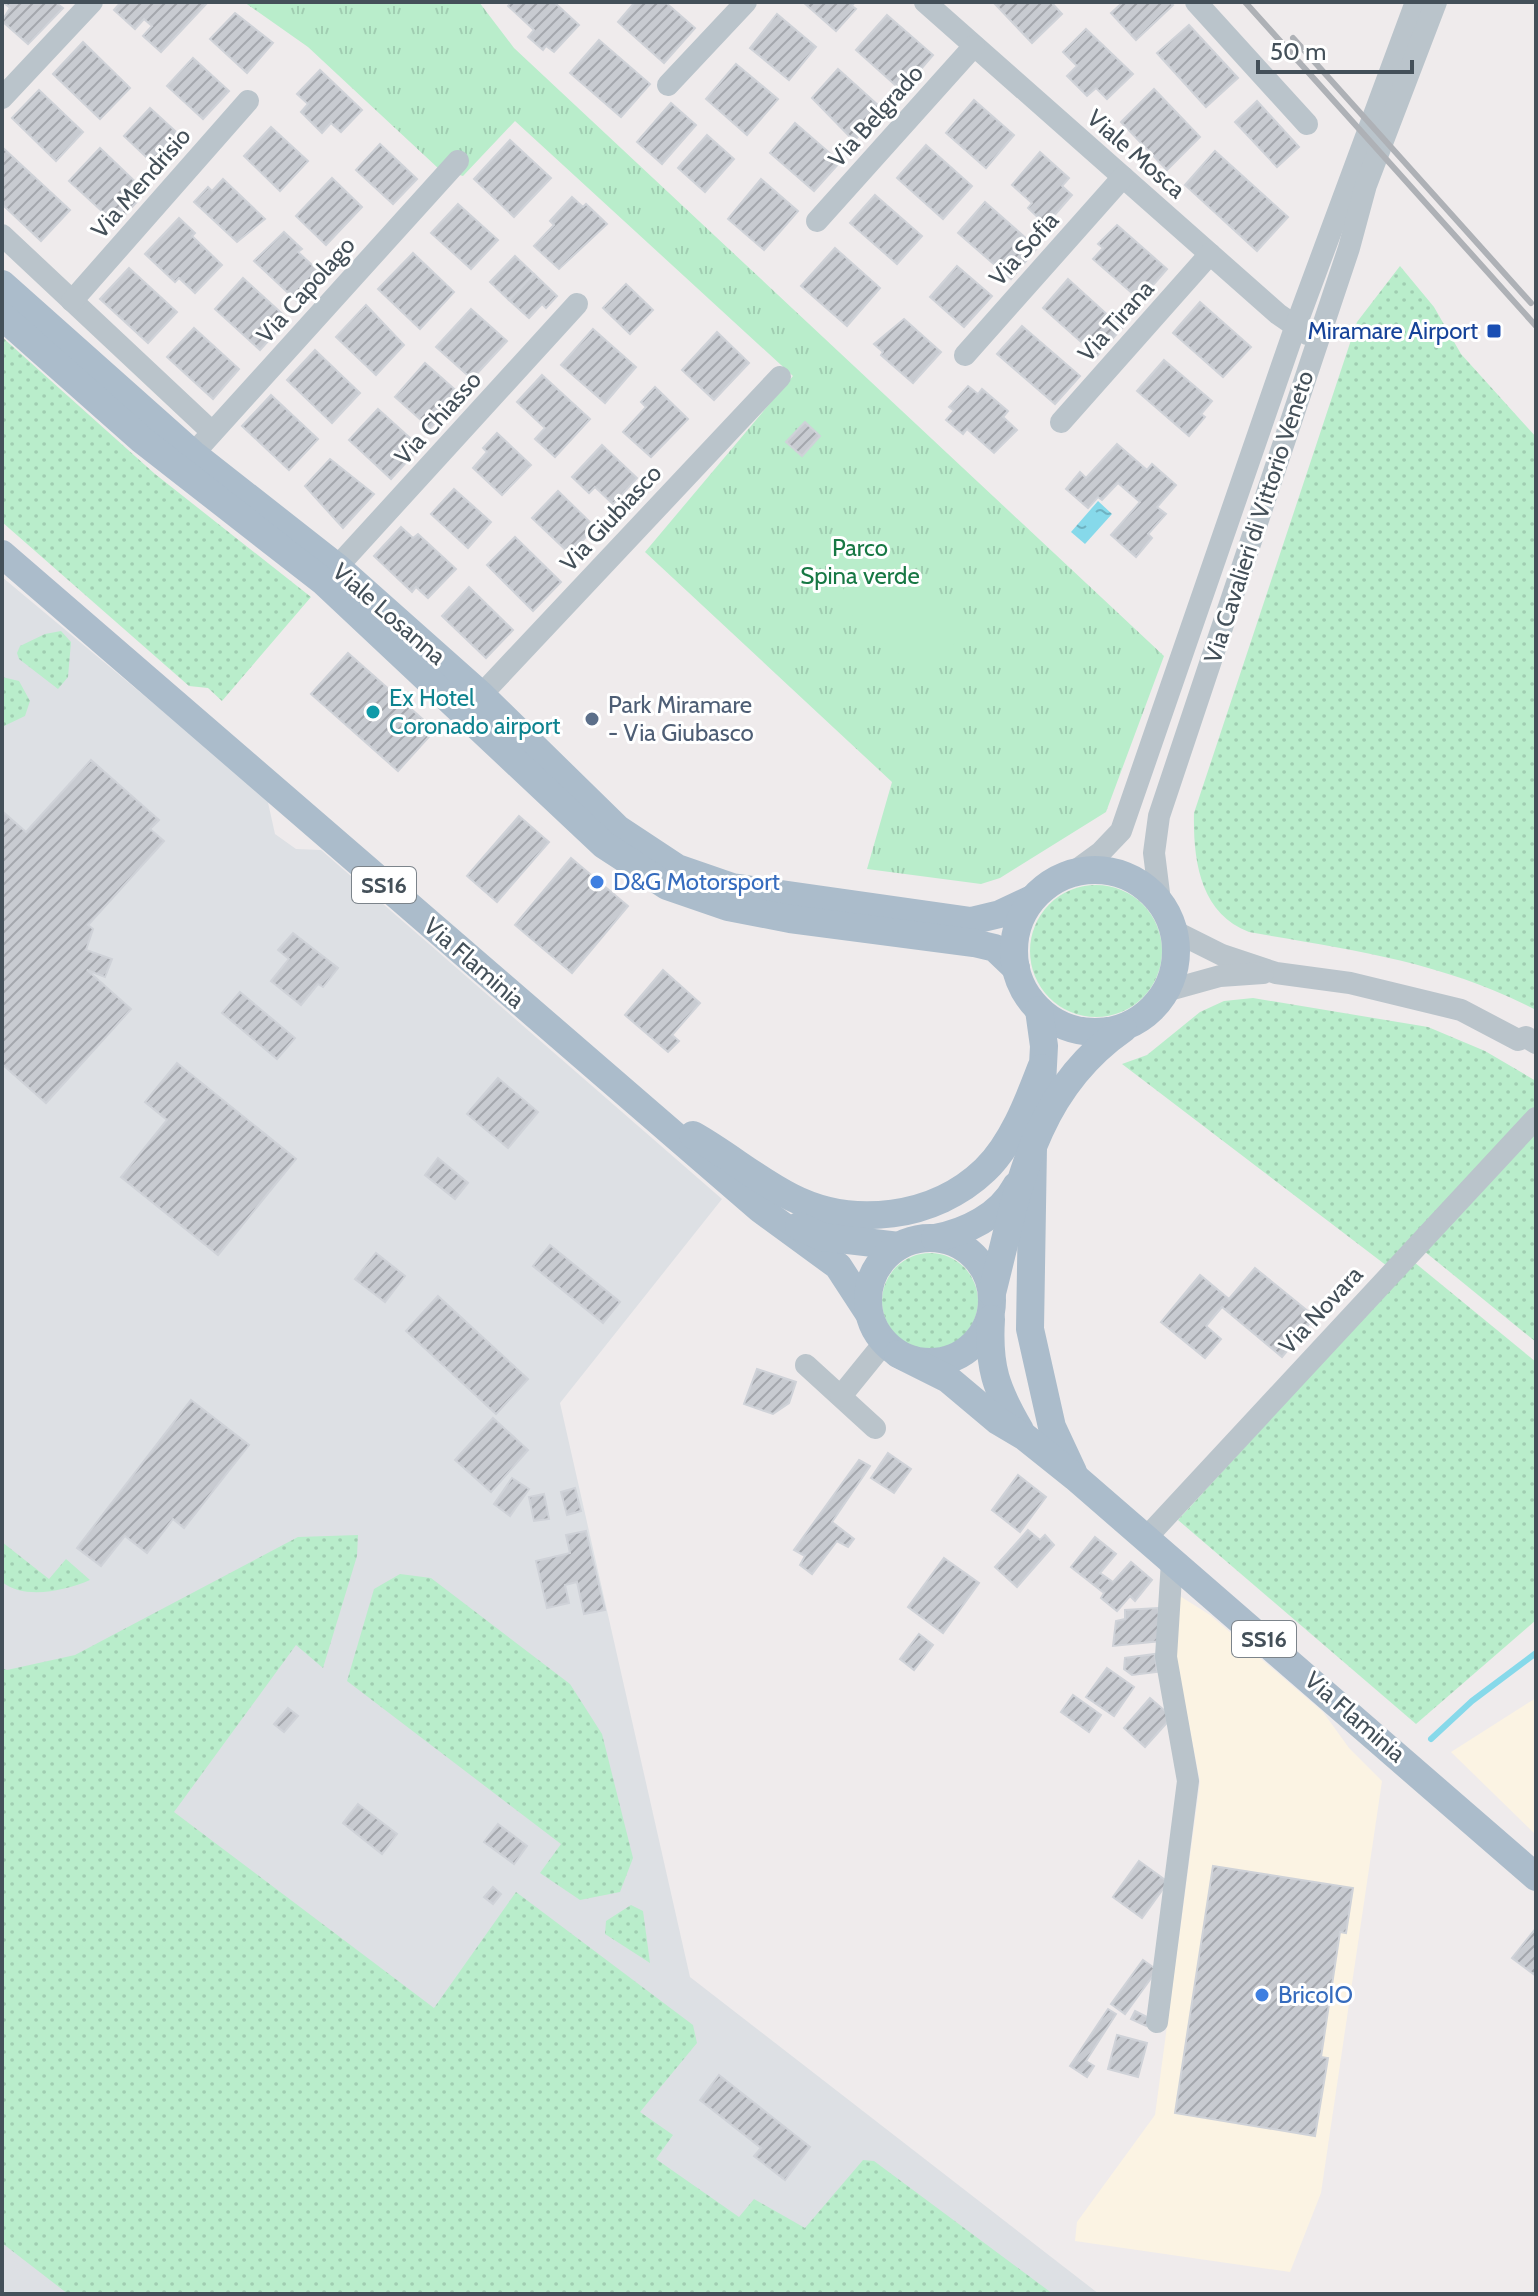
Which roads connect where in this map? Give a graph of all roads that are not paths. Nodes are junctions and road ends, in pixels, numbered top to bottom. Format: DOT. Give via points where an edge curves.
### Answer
graph roads {
  1 [pos="92,2"];
  2 [pos="746,2"];
  3 [pos="925,2"];
  4 [pos="1196,2"];
  5 [pos="1416,2"];
  6 [pos="1436,2"];
  7 [pos="974,46"];
  8 [pos="668,85"];
  9 [pos="2,98"];
  10 [pos="248,101"];
  11 [pos="1307,124"];
  12 [pos="458,161"];
  13 [pos="1123,177"];
  14 [pos="817,221"];
  15 [pos="2,235"];
  16 [pos="1210,254"];
  17 [pos="2,284"];
  18 [pos="72,301"];
  19 [pos="577,304"];
  20 [pos="2,316"];
  21 [pos="1295,328"];
  22 [pos="1318,339"];
  23 [pos="965,355"];
  24 [pos="780,377"];
  25 [pos="1061,422"];
  26 [pos="212,432"];
  27 [pos="193,454"];
  28 [pos="2,554"];
  29 [pos="337,567"];
  30 [pos="481,695"];
  31 [pos="1074,872"];
  32 [pos="1032,899"];
  33 [pos="1160,901"];
  34 [pos="1174,931"];
  35 [pos="1016,968"];
  36 [pos="1276,973"];
  37 [pos="1166,991"];
  38 [pos="1039,1010"];
  39 [pos="1133,1023"];
  40 [pos="1527,1041"];
  41 [pos="1536,1060"];
  42 [pos="1041,1068"];
  43 [pos="640,1106"];
  44 [pos="1536,1118"];
  45 [pos="1033,1146"];
  46 [pos="760,1209"];
  47 [pos="935,1238"];
  48 [pos="899,1246"];
  49 [pos="992,1300"];
  50 [pos="868,1312"];
  51 [pos="891,1348"];
  52 [pos="806,1365"];
  53 [pos="841,1396"];
  54 [pos="875,1428"];
  55 [pos="1025,1437"];
  56 [pos="1075,1477"];
  57 [pos="1145,1539"];
  58 [pos="1172,1561"];
  59 [pos="1536,1877"];
  60 [pos="1157,2022"];
  1 -- 9 [label="street"];
  2 -- 8 [label="street"];
  3 -- 7 [label="street, Viale Mosca"];
  4 -- 11 [label="street"];
  5 -- 21 [label="street, Via Cavalieri di Vittorio Veneto"];
  6 -- 22 [label="street, Via Cavalieri di Vittorio Veneto" via="1366,185"];
  7 -- 13 [label="street, Viale Mosca"];
  7 -- 14 [label="street, Via Belgrado"];
  10 -- 18 [label="street, Via Mendrisio"];
  12 -- 26 [label="street, Via Capolago"];
  13 -- 16 [label="street, Viale Mosca"];
  13 -- 23 [label="street, Via Sofia"];
  15 -- 18 [label="street"];
  16 -- 21 [label="street, Viale Mosca"];
  16 -- 25 [label="street, Via Tirana"];
  17 -- 27 [label="main road, Viale Losanna"];
  18 -- 26 [label="street"];
  19 -- 29 [label="street, Via Chiasso"];
  20 -- 35 [label="main road, Viale Losanna" via="142,440 324,582 604,845 654,878 728,907 995,948"];
  21 -- 22 [label="street, Viale Mosca"];
  21 -- 31 [label="street, Via Cavalieri di Vittorio Veneto" via="1121,831"];
  22 -- 33 [label="street, Via Cavalieri di Vittorio Veneto" via="1159,816 1154,853"];
  24 -- 30 [label="street, Via Giubiasco"];
  26 -- 27 [label="street, Via Capolago"];
  27 -- 29 [label="main road, Viale Losanna"];
  28 -- 43 [label="main road, Via Flaminia / SS16"];
  29 -- 30 [label="main road, Viale Losanna"];
  30 -- 32 [label="main road, Viale Losanna" via="618,829 677,868 732,887 971,921"];
  31 -- 32 [label="main road, Via Cavalieri di Vittorio Veneto" via="1051,882"];
  31 -- 33 [label="main road, Via Cavalieri di Vittorio Veneto" via="1122,874"];
  32 -- 35 [label="main road" via="1015,939"];
  33 -- 34 [label="main road, Via Cavalieri di Vittorio Veneto"];
  34 -- 36 [label="street"];
  34 -- 37 [label="main road, Via Cavalieri di Vittorio Veneto" via="1176,962"];
  35 -- 38 [label="main road"];
  36 -- 37 [label="street" via="1220,976"];
  36 -- 40 [label="street" via="1416,997 1461,1010"];
  37 -- 39 [label="main road"];
  38 -- 39 [label="main road" via="1063,1025 1091,1032"];
  38 -- 42 [label="main road"];
  39 -- 45 [label="main road" via="1092,1052"];
  40 -- 41 [label="street" via="1520,1050"];
  42 -- 43 [label="main road" via="1016,1124 986,1169 933,1204 888,1215 842,1214 792,1197"];
  42 -- 45 [label="main road"];
  43 -- 46 [label="main road, Via Flaminia / SS16"];
  44 -- 57 [label="street, Via Novara"];
  45 -- 47 [label="main road" via="1011,1195 995,1212 959,1234"];
  45 -- 49 [label="main road"];
  45 -- 56 [label="main road" via="1030,1329 1052,1427"];
  46 -- 48 [label="main road" via="822,1237"];
  46 -- 50 [label="main road, Via Flaminia / SS16" via="838,1266"];
  47 -- 48 [label="main road"];
  47 -- 49 [label="main road" via="958,1245 977,1260"];
  48 -- 50 [label="main road" via="876,1270 868,1290"];
  49 -- 51 [label="main road" via="977,1341 958,1356 921,1362"];
  49 -- 55 [label="main road, Via Flaminia" via="989,1356 999,1395"];
  50 -- 51 [label="main road"];
  51 -- 53 [label="street"];
  51 -- 55 [label="main road, Via Flaminia / SS16" via="948,1379"];
  52 -- 53 [label="street"];
  53 -- 54 [label="street"];
  55 -- 56 [label="main road, Via Flaminia / SS16"];
  56 -- 57 [label="main road, Via Flaminia / SS16"];
  57 -- 58 [label="main road, Via Flaminia / SS16"];
  58 -- 59 [label="main road, Via Flaminia / SS16"];
  58 -- 60 [label="street" via="1166,1657 1188,1781"];
}
